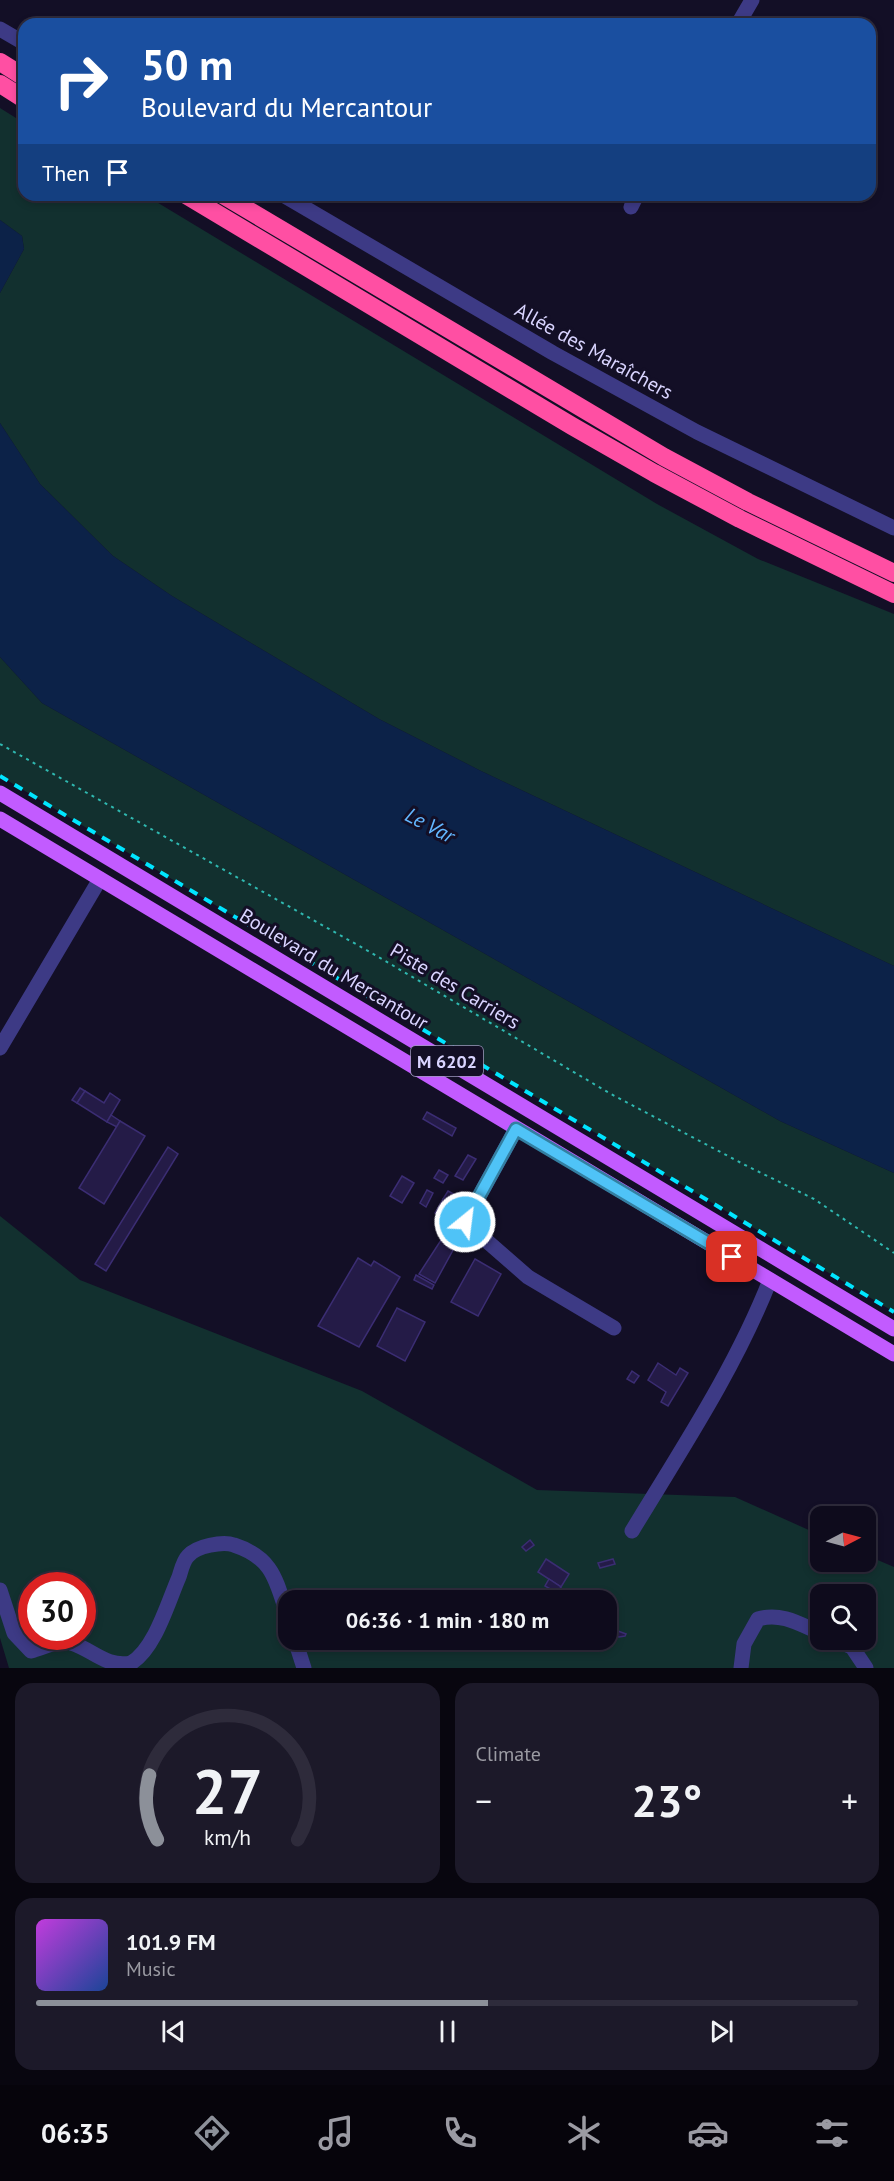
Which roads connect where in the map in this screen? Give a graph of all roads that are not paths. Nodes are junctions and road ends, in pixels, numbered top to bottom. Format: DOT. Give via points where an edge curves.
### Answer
graph roads {
  1 [pos="752,0"];
  2 [pos="742,18"];
  3 [pos="0,29"];
  4 [pos="18,40"];
  5 [pos="0,62"];
  6 [pos="18,73"];
  7 [pos="0,84"];
  8 [pos="18,95"];
  9 [pos="196,201"];
  10 [pos="233,201"];
  11 [pos="293,201"];
  12 [pos="894,528"];
  13 [pos="894,573"];
  14 [pos="894,594"];
  15 [pos="0,793"];
  16 [pos="0,819"];
  17 [pos="100,879"];
  18 [pos="0,1048"];
  19 [pos="516,1129"];
  20 [pos="770,1280"];
  21 [pos="614,1328"];
  22 [pos="894,1329"];
  23 [pos="894,1354"];
  24 [pos="632,1531"];
  25 [pos="0,1590"];
  26 [pos="279,1590"];
  27 [pos="810,1629"];
  28 [pos="298,1650"];
  29 [pos="854,1650"];
  30 [pos="304,1668"];
  31 [pos="741,1668"];
  32 [pos="866,1668"];
  1 -- 2 [label="street"];
  3 -- 4 [label="street"];
  5 -- 6 [label="highway"];
  7 -- 8 [label="highway"];
  9 -- 14 [label="highway" via="654,473"];
  10 -- 13 [label="highway" via="674,463"];
  11 -- 12 [label="street, Allée des Maraîchers" via="666,415 758,464"];
  15 -- 22 [label="main road, Boulevard du Mercantour / M 6202"];
  16 -- 17 [label="main road, M 6202"];
  17 -- 18 [label="street"];
  17 -- 19 [label="main road, M 6202"];
  19 -- 20 [label="main road, M 6202"];
  19 -- 21 [label="street" via="465,1222 528,1276"];
  20 -- 23 [label="main road, M 6202"];
  20 -- 24 [label="street" via="752,1324"];
  25 -- 26 [label="street" via="14,1633 31,1651 72,1643 113,1668 130,1664 147,1651 188,1555 206,1546 227,1542 247,1549 264,1560"];
  27 -- 31 [label="street" via="784,1617 769,1615 758,1619 744,1644"];
  28 -- 30 [label="street"];
  29 -- 32 [label="street"];
}
